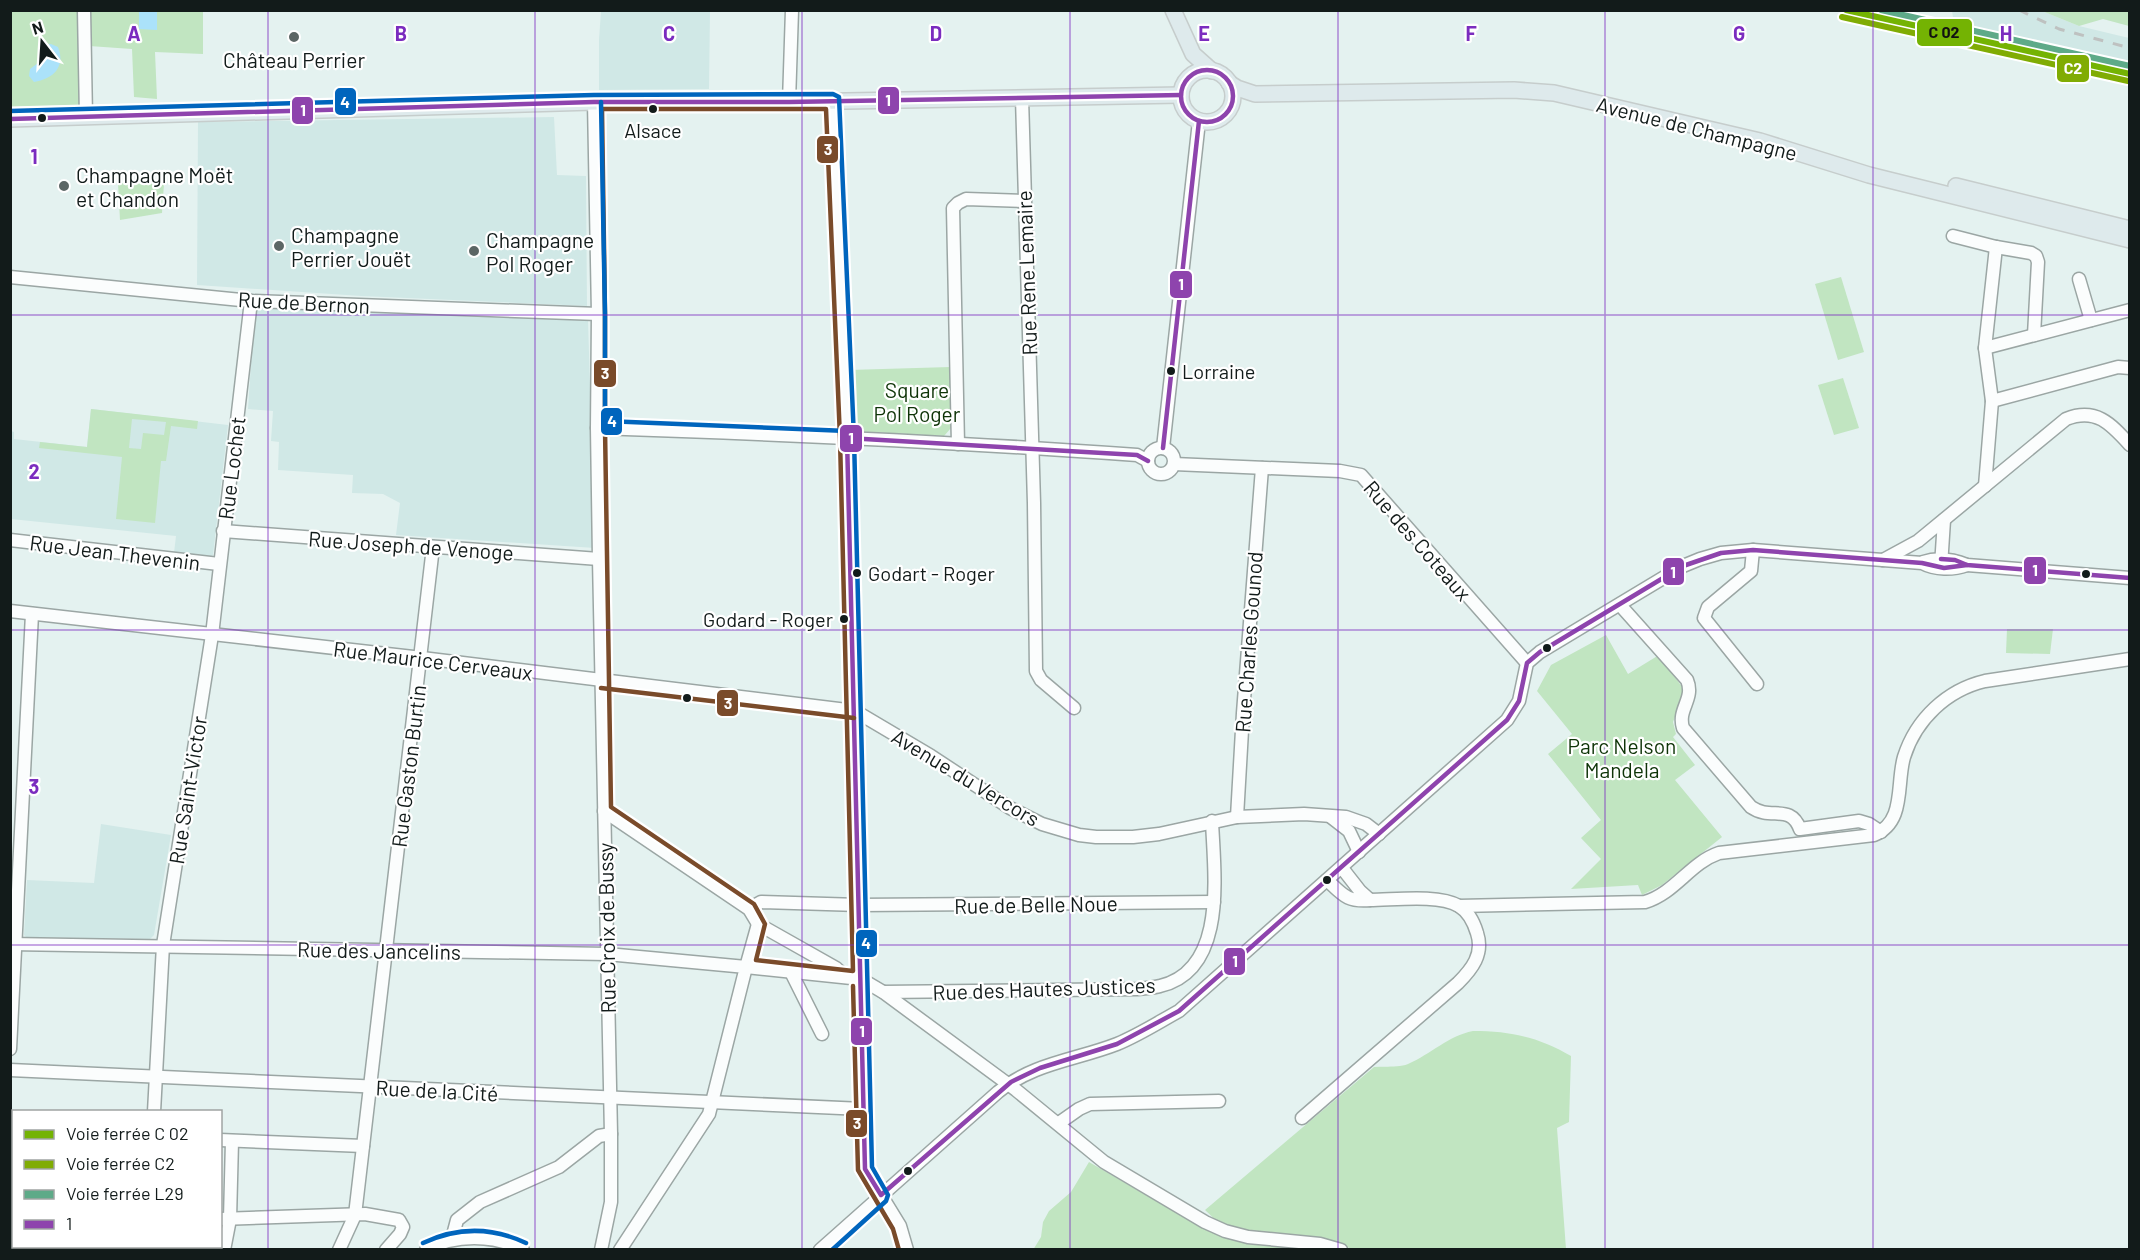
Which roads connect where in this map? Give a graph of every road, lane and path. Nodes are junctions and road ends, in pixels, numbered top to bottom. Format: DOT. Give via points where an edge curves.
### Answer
graph roads {
  1 [pos="84,10"];
  2 [pos="792,10"];
  3 [pos="1173,10"];
  4 [pos="1193,54"];
  5 [pos="1212,71"];
  6 [pos="1188,78"];
  7 [pos="1229,82"];
  8 [pos="1255,94"];
  9 [pos="1181,95"];
  10 [pos="1022,98"];
  11 [pos="594,102"];
  12 [pos="789,102"];
  13 [pos="833,102"];
  14 [pos="1230,109"];
  15 [pos="86,117"];
  16 [pos="10,119"];
  17 [pos="1199,121"];
  18 [pos="1760,141"];
  19 [pos="1024,201"];
  20 [pos="2130,229"];
  21 [pos="1953,236"];
  22 [pos="2130,240"];
  23 [pos="1996,247"];
  24 [pos="10,277"];
  25 [pos="2079,279"];
  26 [pos="251,301"];
  27 [pos="2130,310"];
  28 [pos="598,314"];
  29 [pos="2091,320"];
  30 [pos="2034,335"];
  31 [pos="1985,348"];
  32 [pos="2128,371"];
  33 [pos="1992,401"];
  34 [pos="597,428"];
  35 [pos="847,438"];
  36 [pos="958,444"];
  37 [pos="2130,446"];
  38 [pos="1031,447"];
  39 [pos="1163,448"];
  40 [pos="1148,461"];
  41 [pos="1174,464"];
  42 [pos="1262,468"];
  43 [pos="1986,486"];
  44 [pos="1944,520"];
  45 [pos="223,531"];
  46 [pos="10,540"];
  47 [pos="1918,541"];
  48 [pos="433,547"];
  49 [pos="1753,550"];
  50 [pos="599,559"];
  51 [pos="1882,560"];
  52 [pos="1922,563"];
  53 [pos="1941,563"];
  54 [pos="219,564"];
  55 [pos="2130,578"];
  56 [pos="1620,605"];
  57 [pos="10,611"];
  58 [pos="32,614"];
  59 [pos="212,635"];
  60 [pos="422,658"];
  61 [pos="2130,659"];
  62 [pos="1527,663"];
  63 [pos="602,681"];
  64 [pos="1757,684"];
  65 [pos="1074,708"];
  66 [pos="855,711"];
  67 [pos="604,811"];
  68 [pos="1237,817"];
  69 [pos="1331,817"];
  70 [pos="1212,821"];
  71 [pos="1881,832"];
  72 [pos="1379,834"];
  73 [pos="1359,852"];
  74 [pos="1342,868"];
  75 [pos="1327,880"];
  76 [pos="1370,900"];
  77 [pos="1214,902"];
  78 [pos="859,905"];
  79 [pos="1459,906"];
  80 [pos="748,909"];
  81 [pos="758,924"];
  82 [pos="14,944"];
  83 [pos="163,945"];
  84 [pos="386,950"];
  85 [pos="607,954"];
  86 [pos="746,967"];
  87 [pos="791,972"];
  88 [pos="846,978"];
  89 [pos="861,979"];
  90 [pos="883,992"];
  91 [pos="822,1034"];
  92 [pos="10,1050"];
  93 [pos="10,1070"];
  94 [pos="156,1077"];
  95 [pos="1008,1084"];
  96 [pos="370,1087"];
  97 [pos="610,1098"];
  98 [pos="1220,1101"];
  99 [pos="713,1103"];
  100 [pos="863,1109"];
  101 [pos="154,1110"];
  102 [pos="1302,1118"];
  103 [pos="1059,1124"];
  104 [pos="611,1134"];
  105 [pos="226,1140"];
  106 [pos="363,1146"];
  107 [pos="881,1196"];
  108 [pos="355,1215"];
  109 [pos="225,1219"];
  110 [pos="452,1239"];
  111 [pos="224,1250"];
  112 [pos="339,1250"];
  113 [pos="386,1250"];
  114 [pos="426,1250"];
  115 [pos="523,1250"];
  116 [pos="601,1250"];
  117 [pos="620,1250"];
  118 [pos="820,1250"];
  119 [pos="907,1250"];
  120 [pos="1341,1250"];
  1 -- 15 [label="street"];
  2 -- 12 [label="street"];
  3 -- 4 [label="main road"];
  4 -- 5 [label="main road"];
  4 -- 6 [label="main road"];
  5 -- 6 [label="main road"];
  5 -- 7 [label="main road"];
  6 -- 9 [label="main road"];
  7 -- 8 [label="main road, Avenue de Champagne"];
  7 -- 14 [label="main road" via="1233,95"];
  8 -- 14 [label="main road"];
  8 -- 18 [label="main road, Avenue de Champagne" via="1541,92"];
  9 -- 10 [label="main road"];
  9 -- 17 [label="main road" via="1185,111"];
  10 -- 13 [label="main road"];
  10 -- 19 [label="street, Rue Rene Lemaire"];
  11 -- 12 [label="main road"];
  11 -- 15 [label="main road"];
  11 -- 28 [label="street, Rue Croix de Bussy"];
  12 -- 13 [label="main road"];
  13 -- 35 [label="street"];
  14 -- 17 [label="main road" via="1213,122"];
  15 -- 16 [label="main road"];
  17 -- 39 [label="street"];
  18 -- 20 [label="main road" via="1816,151"];
  18 -- 22 [label="main road, Avenue de Champagne" via="1869,175"];
  19 -- 36 [label="street" via="966,199 953,208"];
  19 -- 38 [label="street, Rue Rene Lemaire"];
  21 -- 23 [label="street"];
  23 -- 30 [label="street" via="2036,256"];
  23 -- 31 [label="street"];
  24 -- 26 [label="street, Rue de Bernon"];
  25 -- 29 [label="street"];
  26 -- 28 [label="street, Rue de Bernon"];
  26 -- 45 [label="street, Rue Lochet"];
  27 -- 29 [label="street"];
  28 -- 34 [label="street, Rue Croix de Bussy"];
  29 -- 30 [label="street"];
  30 -- 31 [label="street"];
  31 -- 33 [label="street"];
  32 -- 33 [label="street" via="2118,367"];
  33 -- 43 [label="street"];
  34 -- 35 [label="street"];
  34 -- 50 [label="street, Rue Croix de Bussy"];
  35 -- 36 [label="street"];
  35 -- 66 [label="street"];
  36 -- 38 [label="street"];
  37 -- 43 [label="street" via="2100,418 2088,414 2075,416"];
  38 -- 40 [label="street" via="1137,455"];
  38 -- 65 [label="street, Rue Rene Lemaire" via="1035,671"];
  39 -- 40 [label="street" via="1154,450"];
  39 -- 41 [label="street" via="1173,455"];
  40 -- 41 [label="street" via="1150,470 1157,474 1170,472"];
  41 -- 42 [label="street, Rue des Coteaux"];
  42 -- 62 [label="street, Rue des Coteaux" via="1361,475"];
  42 -- 68 [label="street, Rue Charles Gounod"];
  43 -- 44 [label="street"];
  44 -- 47 [label="street"];
  44 -- 53 [label="street"];
  45 -- 48 [label="street, Rue Joseph de Venoge"];
  45 -- 54 [label="street, Rue Lochet"];
  46 -- 54 [label="street, Rue Jean Thevenin"];
  47 -- 51 [label="street"];
  47 -- 52 [label="street"];
  48 -- 50 [label="street, Rue Joseph de Venoge"];
  48 -- 60 [label="street, Rue Gaston Burtin"];
  49 -- 51 [label="street"];
  49 -- 56 [label="street" via="1700,558"];
  49 -- 64 [label="street" via="1751,571 1708,607 1704,618"];
  50 -- 63 [label="street, Rue Croix de Bussy"];
  51 -- 52 [label="street"];
  52 -- 53 [label="street" via="1929,567"];
  53 -- 55 [label="street" via="1956,569 1967,565"];
  54 -- 59 [label="street, Rue Lochet"];
  56 -- 62 [label="street"];
  56 -- 71 [label="street" via="1687,680 1690,689 1681,719 1683,728 1751,807 1764,814 1791,814 1800,829 1859,821"];
  57 -- 58 [label="street, Rue Maurice Cerveaux"];
  58 -- 59 [label="street, Rue Maurice Cerveaux"];
  58 -- 82 [label="street"];
  59 -- 60 [label="street, Rue Maurice Cerveaux"];
  59 -- 83 [label="street, Rue Saint-Victor"];
  60 -- 63 [label="street, Rue Maurice Cerveaux"];
  60 -- 84 [label="street, Rue Gaston Burtin"];
  61 -- 71 [label="street" via="1985,681 1944,699 1911,743 1902,766 1897,810"];
  62 -- 72 [label="street" via="1519,701 1507,720"];
  63 -- 66 [label="street, Rue Maurice Cerveaux"];
  63 -- 67 [label="street, Rue Croix de Bussy"];
  66 -- 70 [label="street, Avenue du Vercors" via="1010,808 1064,831 1096,837 1133,837"];
  66 -- 78 [label="street"];
  67 -- 80 [label="street"];
  67 -- 85 [label="street, Rue Croix de Bussy"];
  68 -- 69 [label="street, Avenue du Vercors"];
  68 -- 70 [label="street, Avenue du Vercors"];
  69 -- 72 [label="street, Avenue du Vercors" via="1358,820"];
  69 -- 73 [label="street" via="1349,831"];
  70 -- 77 [label="street, Rue des Hautes Justices"];
  71 -- 79 [label="street" via="1719,853 1704,860 1665,893 1645,902"];
  72 -- 73 [label="street"];
  73 -- 74 [label="street"];
  74 -- 75 [label="street"];
  74 -- 76 [label="street"];
  75 -- 76 [label="street" via="1345,897"];
  75 -- 95 [label="street" via="1179,1011 1118,1043 1024,1073"];
  76 -- 79 [label="street" via="1440,901"];
  77 -- 78 [label="street, Rue de Belle Noue"];
  77 -- 90 [label="street, Rue des Hautes Justices" via="1201,957 1181,976 1160,986"];
  78 -- 80 [label="street, Rue de Belle Noue" via="761,902"];
  78 -- 89 [label="street"];
  79 -- 102 [label="street" via="1478,935 1473,967"];
  80 -- 81 [label="street"];
  81 -- 86 [label="street"];
  81 -- 88 [label="street" via="836,968"];
  82 -- 83 [label="street, Rue des Jancelins"];
  82 -- 92 [label="street"];
  83 -- 84 [label="street, Rue des Jancelins"];
  83 -- 94 [label="street, Rue Saint-Victor"];
  84 -- 85 [label="street, Rue des Jancelins"];
  84 -- 96 [label="street, Rue Gaston Burtin"];
  85 -- 86 [label="street, Rue des Jancelins"];
  85 -- 97 [label="street, Rue Croix de Bussy"];
  86 -- 87 [label="street, Rue des Jancelins"];
  86 -- 99 [label="street"];
  87 -- 88 [label="street, Rue des Jancelins"];
  87 -- 91 [label="street"];
  88 -- 89 [label="street, Rue des Jancelins"];
  89 -- 90 [label="street"];
  89 -- 100 [label="street"];
  90 -- 95 [label="street"];
  93 -- 94 [label="street, Rue de la Cité"];
  94 -- 96 [label="street, Rue de la Cité"];
  94 -- 101 [label="street, Rue Saint-Victor"];
  95 -- 103 [label="street"];
  95 -- 107 [label="street"];
  96 -- 97 [label="street, Rue de la Cité"];
  96 -- 106 [label="street, Rue Gaston Burtin"];
  97 -- 99 [label="street, Rue de la Cité"];
  97 -- 104 [label="street, Rue Croix de Bussy"];
  98 -- 103 [label="street" via="1090,1104"];
  99 -- 100 [label="street, Rue de la Cité"];
  99 -- 117 [label="street"];
  100 -- 107 [label="street" via="865,1169"];
  103 -- 120 [label="street" via="1116,1170 1225,1231"];
  104 -- 110 [label="street" via="599,1136 559,1167 480,1202 457,1220"];
  104 -- 116 [label="street, Rue Croix de Bussy" via="611,1202"];
  105 -- 106 [label="street"];
  105 -- 109 [label="street"];
  106 -- 108 [label="street, Rue Gaston Burtin"];
  107 -- 118 [label="street"];
  107 -- 119 [label="street" via="900,1226"];
  108 -- 109 [label="street"];
  108 -- 112 [label="street, Rue Gaston Burtin"];
  108 -- 113 [label="street" via="399,1220 403,1227 400,1234"];
  109 -- 111 [label="street"];
  110 -- 114 [label="street"];
  110 -- 115 [label="street" via="474,1238 512,1244"];
}
